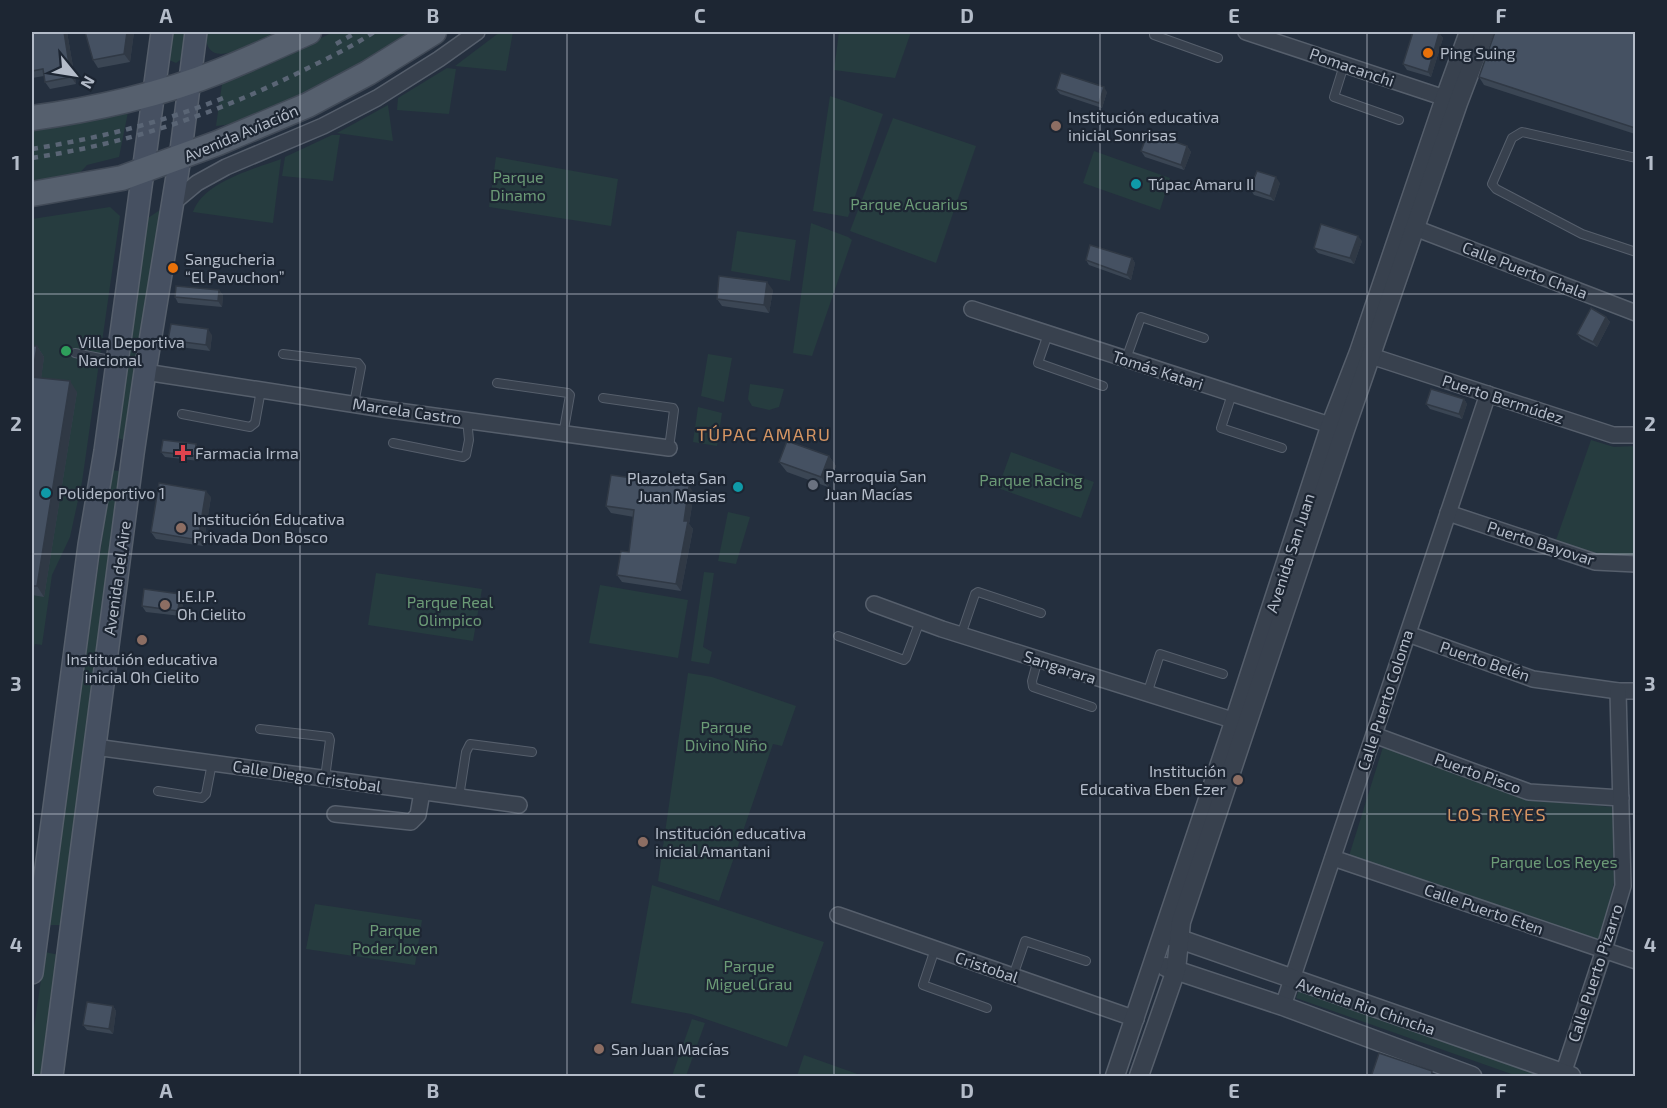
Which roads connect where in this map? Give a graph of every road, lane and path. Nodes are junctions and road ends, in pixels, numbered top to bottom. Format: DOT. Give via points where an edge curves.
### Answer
graph roads {
  1 [pos="162,32"];
  2 [pos="196,32"];
  3 [pos="309,32"];
  4 [pos="434,32"];
  5 [pos="477,32"];
  6 [pos="1154,32"];
  7 [pos="1246,32"];
  8 [pos="1469,32"];
  9 [pos="1485,32"];
  10 [pos="1218,58"];
  11 [pos="1344,65"];
  12 [pos="190,81"];
  13 [pos="154,92"];
  14 [pos="1451,101"];
  15 [pos="32,118"];
  16 [pos="1399,120"];
  17 [pos="180,158"];
  18 [pos="1635,158"];
  19 [pos="143,171"];
  20 [pos="32,194"];
  21 [pos="173,203"];
  22 [pos="1415,228"];
  23 [pos="1635,252"];
  24 [pos="972,309"];
  25 [pos="1635,313"];
  26 [pos="1048,334"];
  27 [pos="1204,338"];
  28 [pos="75,353"];
  29 [pos="283,354"];
  30 [pos="1371,356"];
  31 [pos="1126,360"];
  32 [pos="117,361"];
  33 [pos="145,372"];
  34 [pos="497,383"];
  35 [pos="1103,386"];
  36 [pos="261,390"];
  37 [pos="1232,394"];
  38 [pos="1488,394"];
  39 [pos="603,398"];
  40 [pos="354,404"];
  41 [pos="182,414"];
  42 [pos="467,419"];
  43 [pos="1338,428"];
  44 [pos="563,435"];
  45 [pos="1635,435"];
  46 [pos="393,443"];
  47 [pos="669,448"];
  48 [pos="1282,448"];
  49 [pos="105,451"];
  50 [pos="134,454"];
  51 [pos="1448,513"];
  52 [pos="1635,564"];
  53 [pos="874,604"];
  54 [pos="1041,613"];
  55 [pos="920,621"];
  56 [pos="1408,634"];
  57 [pos="961,635"];
  58 [pos="838,636"];
  59 [pos="1038,659"];
  60 [pos="1223,674"];
  61 [pos="1618,691"];
  62 [pos="1635,692"];
  63 [pos="1147,694"];
  64 [pos="1092,707"];
  65 [pos="1241,723"];
  66 [pos="260,729"];
  67 [pos="1374,735"];
  68 [pos="95,747"];
  69 [pos="532,752"];
  70 [pos="212,763"];
  71 [pos="325,778"];
  72 [pos="158,791"];
  73 [pos="422,792"];
  74 [pos="459,797"];
  75 [pos="1621,798"];
  76 [pos="519,804"];
  77 [pos="335,814"];
  78 [pos="1333,858"];
  79 [pos="838,915"];
  80 [pos="37,934"];
  81 [pos="1170,936"];
  82 [pos="69,938"];
  83 [pos="935,949"];
  84 [pos="1604,950"];
  85 [pos="1086,961"];
  86 [pos="1635,961"];
  87 [pos="1153,962"];
  88 [pos="1176,970"];
  89 [pos="32,973"];
  90 [pos="1012,976"];
  91 [pos="1293,980"];
  92 [pos="1283,1006"];
  93 [pos="987,1008"];
  94 [pos="1136,1019"];
  95 [pos="1567,1075"];
  96 [pos="52,1077"];
  97 [pos="1115,1077"];
  98 [pos="1139,1077"];
  99 [pos="1472,1077"];
  1 -- 13 [label="main road, Avenida del Aire"];
  2 -- 12 [label="main road, Avenida del Aire"];
  3 -- 12 [label="main road"];
  4 -- 17 [label="main road, Avenida Aviación" via="308,105"];
  5 -- 21 [label="street, Avenida Aviación" via="361,107 226,167 197,183"];
  6 -- 10 [label="lane"];
  7 -- 11 [label="street, Pomacanchi"];
  8 -- 14 [label="street, Avenida San Juan"];
  9 -- 14 [label="street, Avenida San Juan"];
  11 -- 14 [label="street, Pomacanchi"];
  11 -- 16 [label="lane" via="1335,97"];
  12 -- 13 [label="main road"];
  12 -- 17 [label="main road, Avenida del Aire"];
  13 -- 15 [label="main road"];
  13 -- 19 [label="main road, Avenida del Aire"];
  14 -- 22 [label="street, Avenida San Juan"];
  14 -- 43 [label="street, Avenida San Juan" via="1359,352"];
  17 -- 19 [label="main road, Avenida Aviación"];
  17 -- 21 [label="main road, Avenida del Aire"];
  18 -- 23 [label="lane" via="1522,132 1512,138 1492,184 1582,234"];
  19 -- 20 [label="main road, Avenida Aviación"];
  19 -- 32 [label="main road, Avenida del Aire"];
  21 -- 33 [label="main road, Avenida del Aire"];
  22 -- 25 [label="street, Calle Puerto Chala"];
  22 -- 30 [label="street, Avenida San Juan"];
  24 -- 26 [label="street, Tomás Katari"];
  26 -- 31 [label="street, Tomás Katari"];
  26 -- 35 [label="lane" via="1038,363"];
  27 -- 31 [label="lane" via="1142,317"];
  28 -- 32 [label="lane"];
  29 -- 40 [label="lane" via="358,363 361,367"];
  30 -- 38 [label="street, Puerto Bermúdez"];
  30 -- 43 [label="street, Avenida San Juan"];
  31 -- 37 [label="street, Tomás Katari"];
  32 -- 49 [label="main road, Avenida del Aire"];
  33 -- 36 [label="street, Marcela Castro"];
  33 -- 50 [label="main road, Avenida del Aire"];
  34 -- 44 [label="lane" via="568,393"];
  36 -- 40 [label="street, Marcela Castro"];
  36 -- 41 [label="lane" via="255,423 250,427"];
  37 -- 43 [label="street, Tomás Katari"];
  37 -- 48 [label="lane" via="1221,428"];
  38 -- 45 [label="street, Puerto Bermúdez" via="1613,435"];
  38 -- 51 [label="street, Calle Puerto Coloma"];
  39 -- 47 [label="lane" via="673,408"];
  40 -- 42 [label="street, Marcela Castro"];
  42 -- 44 [label="street, Marcela Castro"];
  42 -- 46 [label="lane" via="469,440 464,457"];
  43 -- 65 [label="street, Avenida San Juan"];
  44 -- 47 [label="street, Marcela Castro"];
  49 -- 50 [label="main road"];
  49 -- 80 [label="main road, Avenida del Aire"];
  50 -- 68 [label="main road, Avenida del Aire"];
  51 -- 52 [label="street, Puerto Bayovar" via="1595,562"];
  51 -- 56 [label="street, Calle Puerto Coloma"];
  53 -- 55 [label="street, Sangarara"];
  54 -- 57 [label="lane" via="978,592"];
  55 -- 57 [label="street, Sangarara"];
  55 -- 58 [label="lane" via="904,660"];
  56 -- 61 [label="street, Puerto Belén" via="1533,679"];
  56 -- 67 [label="street, Calle Puerto Coloma"];
  57 -- 59 [label="street, Sangarara"];
  59 -- 63 [label="street, Sangarara"];
  59 -- 64 [label="lane" via="1033,687"];
  60 -- 63 [label="lane" via="1160,654"];
  61 -- 62 [label="street, Puerto Belén"];
  61 -- 75 [label="street, Calle Puerto Pizarro"];
  63 -- 65 [label="street, Sangarara"];
  65 -- 81 [label="street, Avenida San Juan" via="1180,921"];
  66 -- 71 [label="lane" via="329,737"];
  67 -- 75 [label="street, Puerto Pisco" via="1528,792"];
  67 -- 78 [label="street, Calle Puerto Coloma"];
  68 -- 70 [label="street, Calle Diego Cristobal"];
  68 -- 82 [label="main road, Avenida del Aire"];
  69 -- 74 [label="lane" via="470,744"];
  70 -- 71 [label="street, Calle Diego Cristobal"];
  70 -- 72 [label="lane" via="202,798"];
  71 -- 73 [label="street, Calle Diego Cristobal"];
  73 -- 74 [label="street, Calle Diego Cristobal"];
  73 -- 77 [label="street" via="418,814 411,822"];
  74 -- 76 [label="street, Calle Diego Cristobal"];
  75 -- 84 [label="street, Calle Puerto Pizarro" via="1623,886"];
  78 -- 84 [label="street, Calle Puerto Eten"];
  78 -- 91 [label="street, Calle Puerto Coloma"];
  79 -- 83 [label="street, Cristobal"];
  80 -- 82 [label="main road"];
  80 -- 89 [label="main road, Avenida del Aire"];
  81 -- 87 [label="street, Avenida San Juan"];
  81 -- 88 [label="street, Avenida San Juan"];
  81 -- 91 [label="street, Avenida Rio Chincha"];
  82 -- 96 [label="main road, Avenida del Aire"];
  83 -- 90 [label="street, Cristobal"];
  83 -- 93 [label="lane" via="922,985"];
  84 -- 86 [label="street, Calle Puerto Eten"];
  84 -- 95 [label="street, Calle Puerto Pizarro"];
  85 -- 90 [label="lane" via="1025,941"];
  87 -- 88 [label="street, Avenida Rio Chincha"];
  87 -- 94 [label="street, Avenida San Juan"];
  88 -- 92 [label="street, Avenida Rio Chincha"];
  88 -- 98 [label="street, Avenida San Juan"];
  90 -- 94 [label="street, Cristobal"];
  91 -- 92 [label="street, Calle Puerto Coloma"];
  91 -- 95 [label="street, Avenida Rio Chincha"];
  92 -- 99 [label="street, Avenida Rio Chincha"];
  94 -- 97 [label="street, Avenida San Juan"];
}
